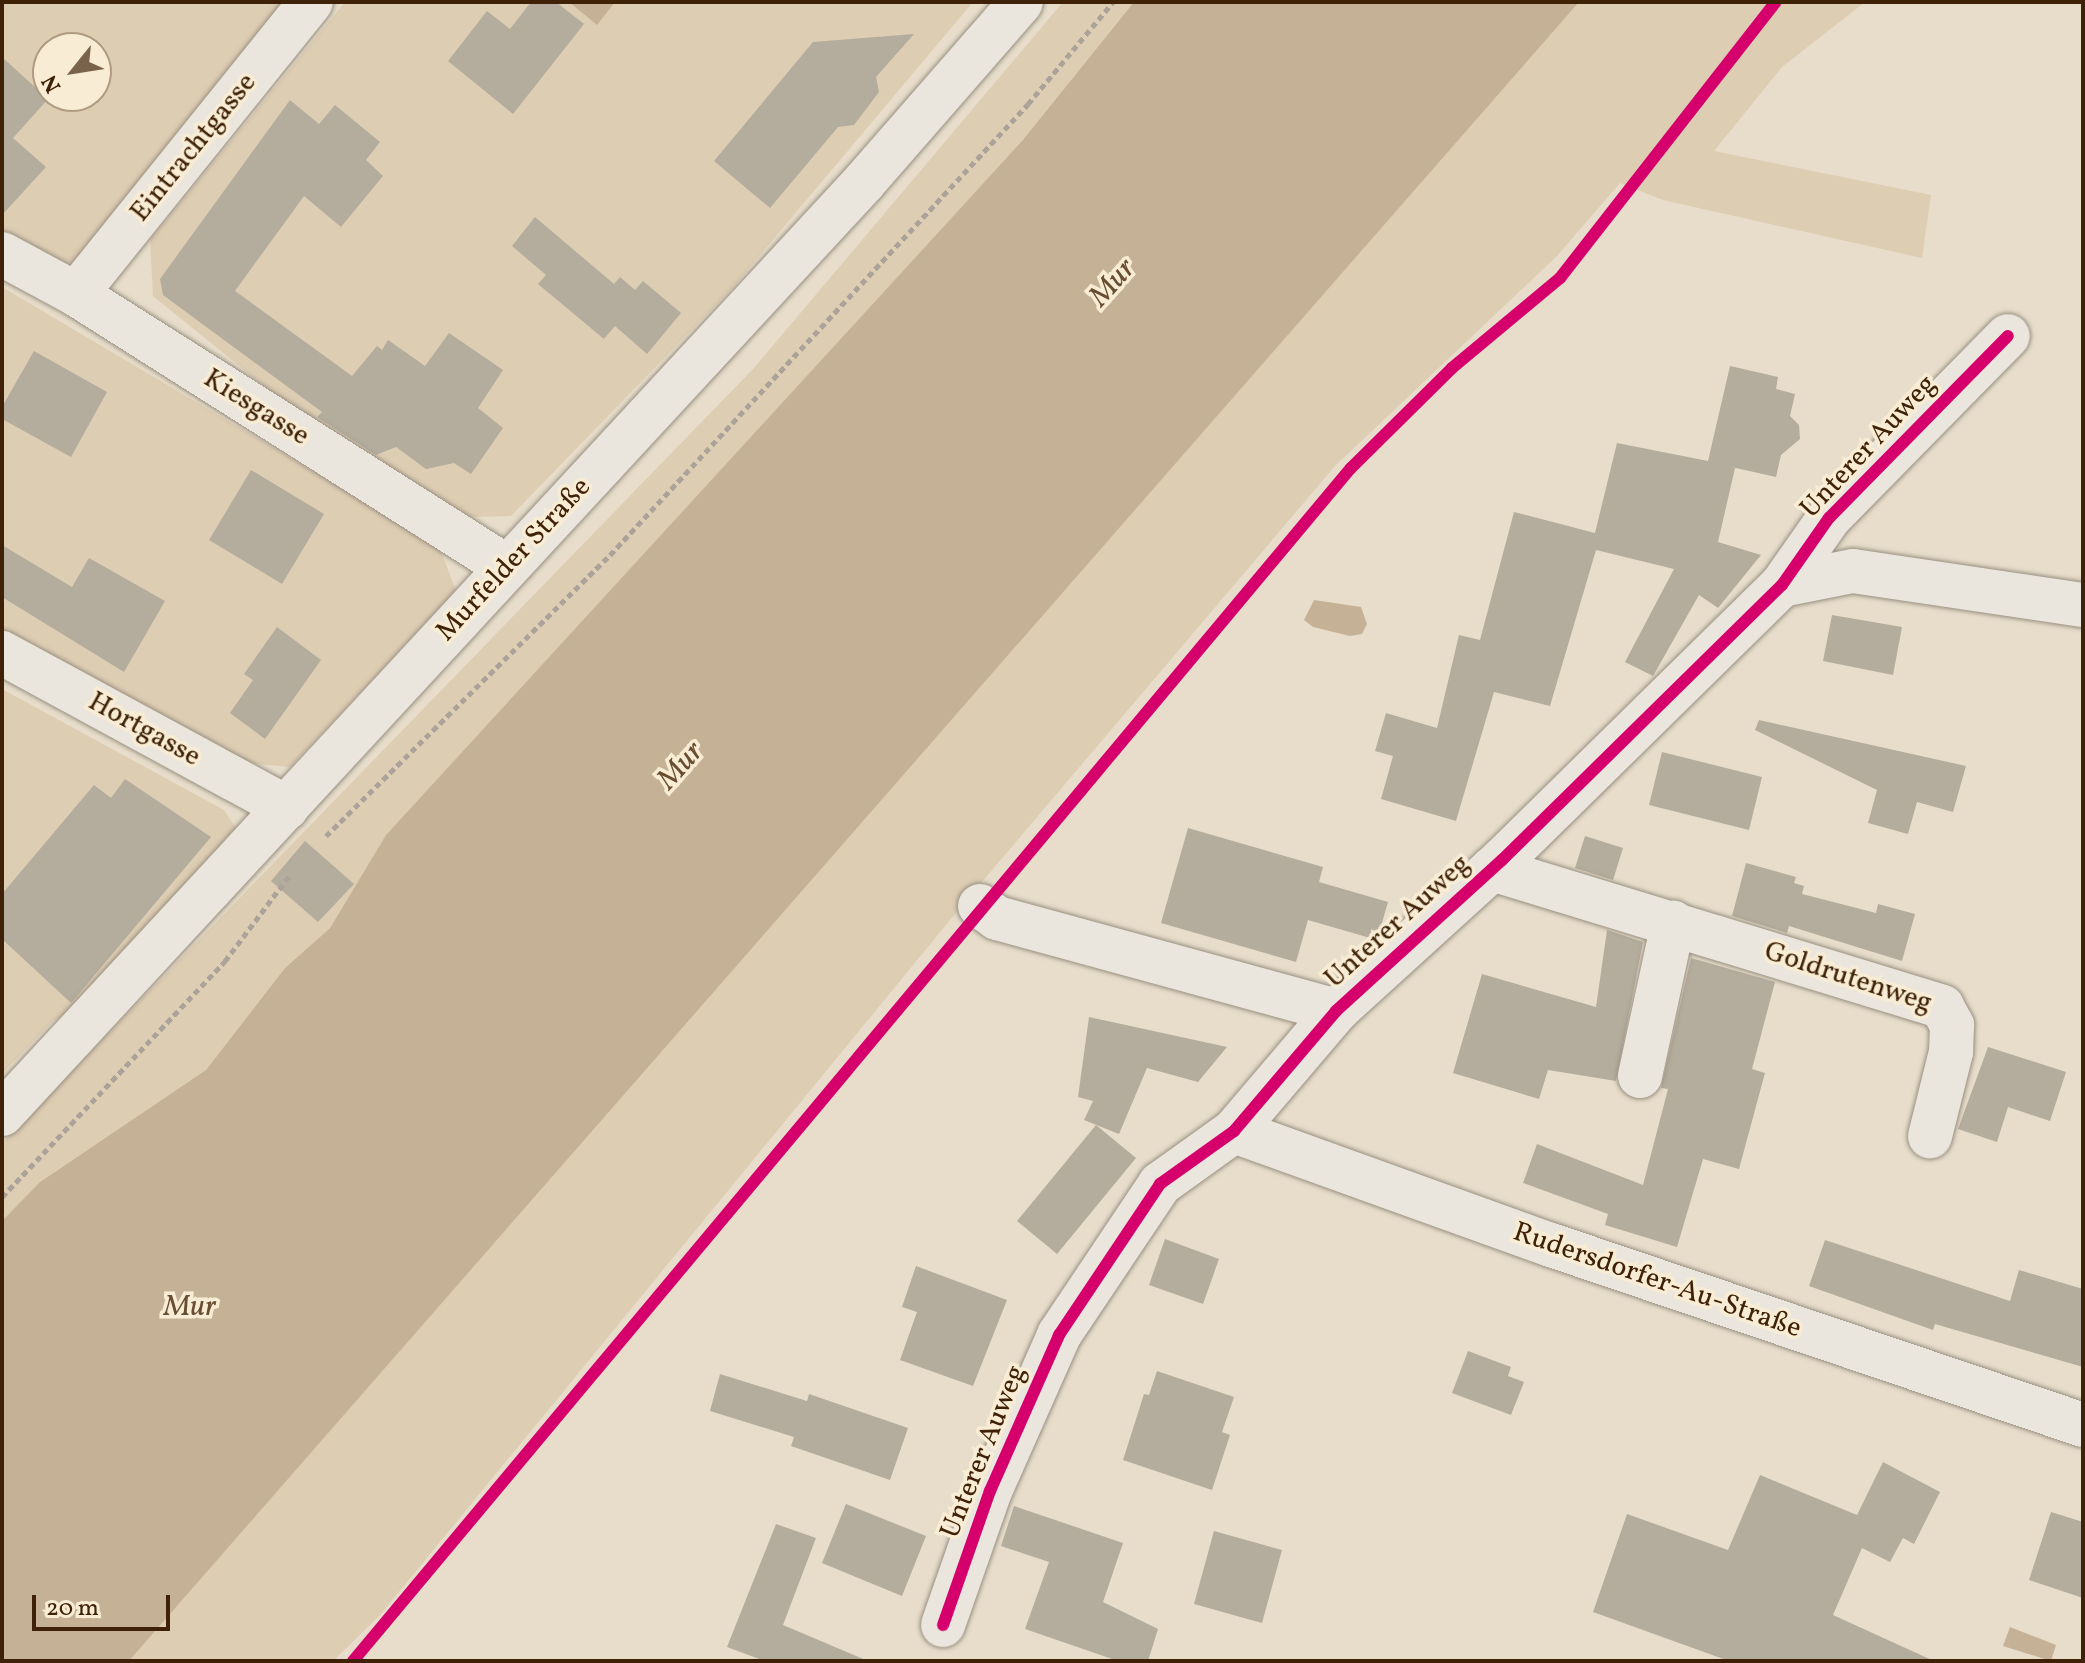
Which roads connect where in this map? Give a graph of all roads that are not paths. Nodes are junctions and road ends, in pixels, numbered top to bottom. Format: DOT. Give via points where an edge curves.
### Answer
graph roads {
  1 [pos="311,2"];
  2 [pos="1021,2"];
  3 [pos="2,254"];
  4 [pos="76,294"];
  5 [pos="2008,336"];
  6 [pos="507,567"];
  7 [pos="1782,585"];
  8 [pos="2083,605"];
  9 [pos="2,653"];
  10 [pos="287,808"];
  11 [pos="1492,869"];
  12 [pos="980,906"];
  13 [pos="1673,923"];
  14 [pos="1336,1011"];
  15 [pos="1640,1076"];
  16 [pos="2,1114"];
  17 [pos="1234,1131"];
  18 [pos="1930,1136"];
  19 [pos="2083,1425"];
  20 [pos="943,1625"];
  1 -- 4 [label="street, Eintrachtgasse"];
  2 -- 6 [label="street, Murfelder Straße" via="865,181"];
  3 -- 4 [label="street, Kiesgasse"];
  4 -- 6 [label="street, Kiesgasse"];
  5 -- 7 [label="street, Unterer Auweg" via="1829,518"];
  6 -- 10 [label="street, Murfelder Straße"];
  7 -- 8 [label="street" via="1853,571"];
  7 -- 11 [label="street, Unterer Auweg"];
  9 -- 10 [label="street, Hortgasse"];
  10 -- 16 [label="street, Murfelder Straße"];
  11 -- 13 [label="street, Goldrutenweg"];
  11 -- 14 [label="street, Unterer Auweg"];
  12 -- 14 [label="street" via="997,918"];
  13 -- 15 [label="street"];
  13 -- 18 [label="street, Goldrutenweg" via="1942,1007 1952,1025 1951,1052"];
  14 -- 17 [label="street, Unterer Auweg"];
  17 -- 19 [label="street, Rudersdorfer-Au-Straße"];
  17 -- 20 [label="street, Unterer Auweg" via="1160,1184 1059,1335 990,1491"];
}
